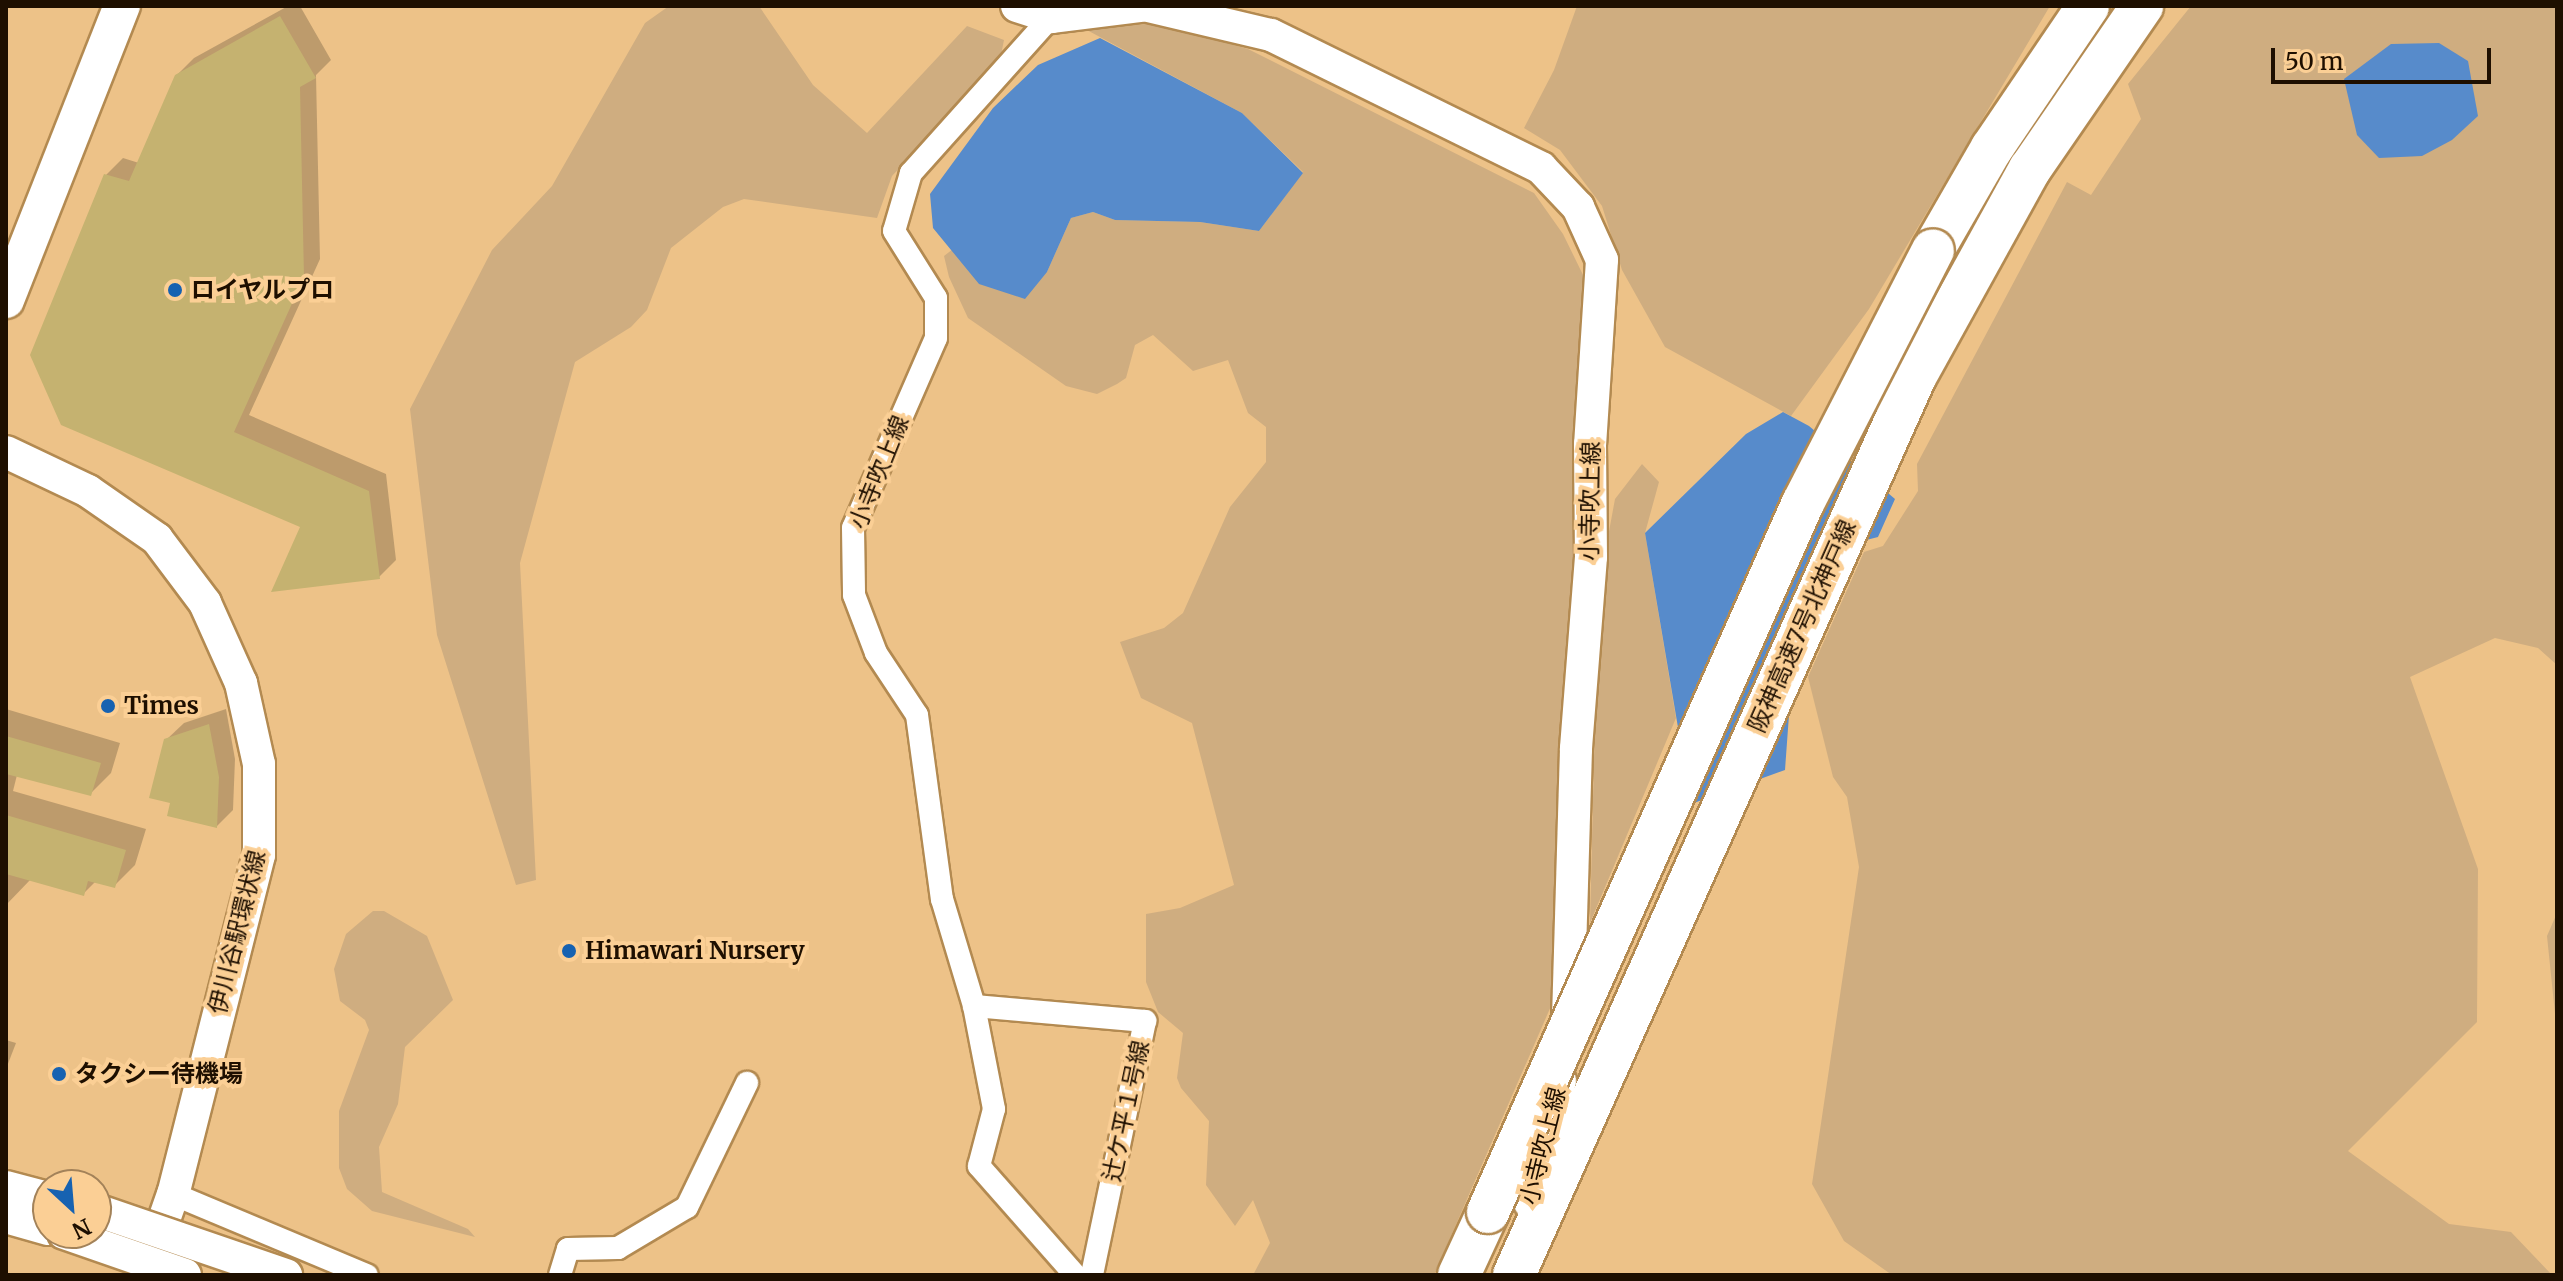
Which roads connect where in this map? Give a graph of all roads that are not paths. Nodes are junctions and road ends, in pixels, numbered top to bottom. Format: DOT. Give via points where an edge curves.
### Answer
graph roads {
  1 [pos="122,6"];
  2 [pos="1017,6"];
  3 [pos="1141,6"];
  4 [pos="1148,6"];
  5 [pos="2088,6"];
  6 [pos="2142,6"];
  7 [pos="1051,17"];
  8 [pos="6,300"];
  9 [pos="6,452"];
  10 [pos="974,1006"];
  11 [pos="747,1083"];
  12 [pos="6,1187"];
  13 [pos="32,1194"];
  14 [pos="173,1194"];
  15 [pos="112,1215"];
  16 [pos="6,1217"];
  17 [pos="32,1224"];
  18 [pos="110,1249"];
  19 [pos="144,1275"];
  20 [pos="185,1275"];
  21 [pos="286,1275"];
  22 [pos="367,1275"];
  23 [pos="560,1275"];
  24 [pos="1075,1275"];
  25 [pos="1092,1275"];
  26 [pos="1459,1275"];
  27 [pos="1512,1275"];
  1 -- 8 [label="main road"];
  2 -- 7 [label="street"];
  3 -- 7 [label="street"];
  4 -- 27 [label="street, 小寺吹上線" via="1271,35 1541,168 1578,207 1602,260 1565,1052"];
  5 -- 26 [label="highway, 阪神高速7号北神戸線, bridge" via="1992,148 1933,250 1803,503"];
  6 -- 27 [label="highway, 阪神高速7号北神戸線" via="2030,169 1915,377"];
  7 -- 10 [label="street, 小寺吹上線" via="911,173 894,231 936,298 936,338 853,528 854,595 876,653 917,715 942,899"];
  9 -- 14 [label="street, 伊川谷駅環状線" via="88,491 157,539 205,603 244,695 259,764 259,855"];
  10 -- 24 [label="street, 小寺吹上線" via="994,1109 979,1166"];
  10 -- 25 [label="street, 辻ケ平１号線" via="1145,1021"];
  11 -- 23 [label="street" via="687,1207 618,1248 568,1249"];
  12 -- 13 [label="street"];
  14 -- 19 [label="street, 伊川谷駅環状線"];
  14 -- 22 [label="street"];
  15 -- 21 [label="street, bridge"];
  16 -- 17 [label="street"];
  18 -- 20 [label="street, bridge"];
}
